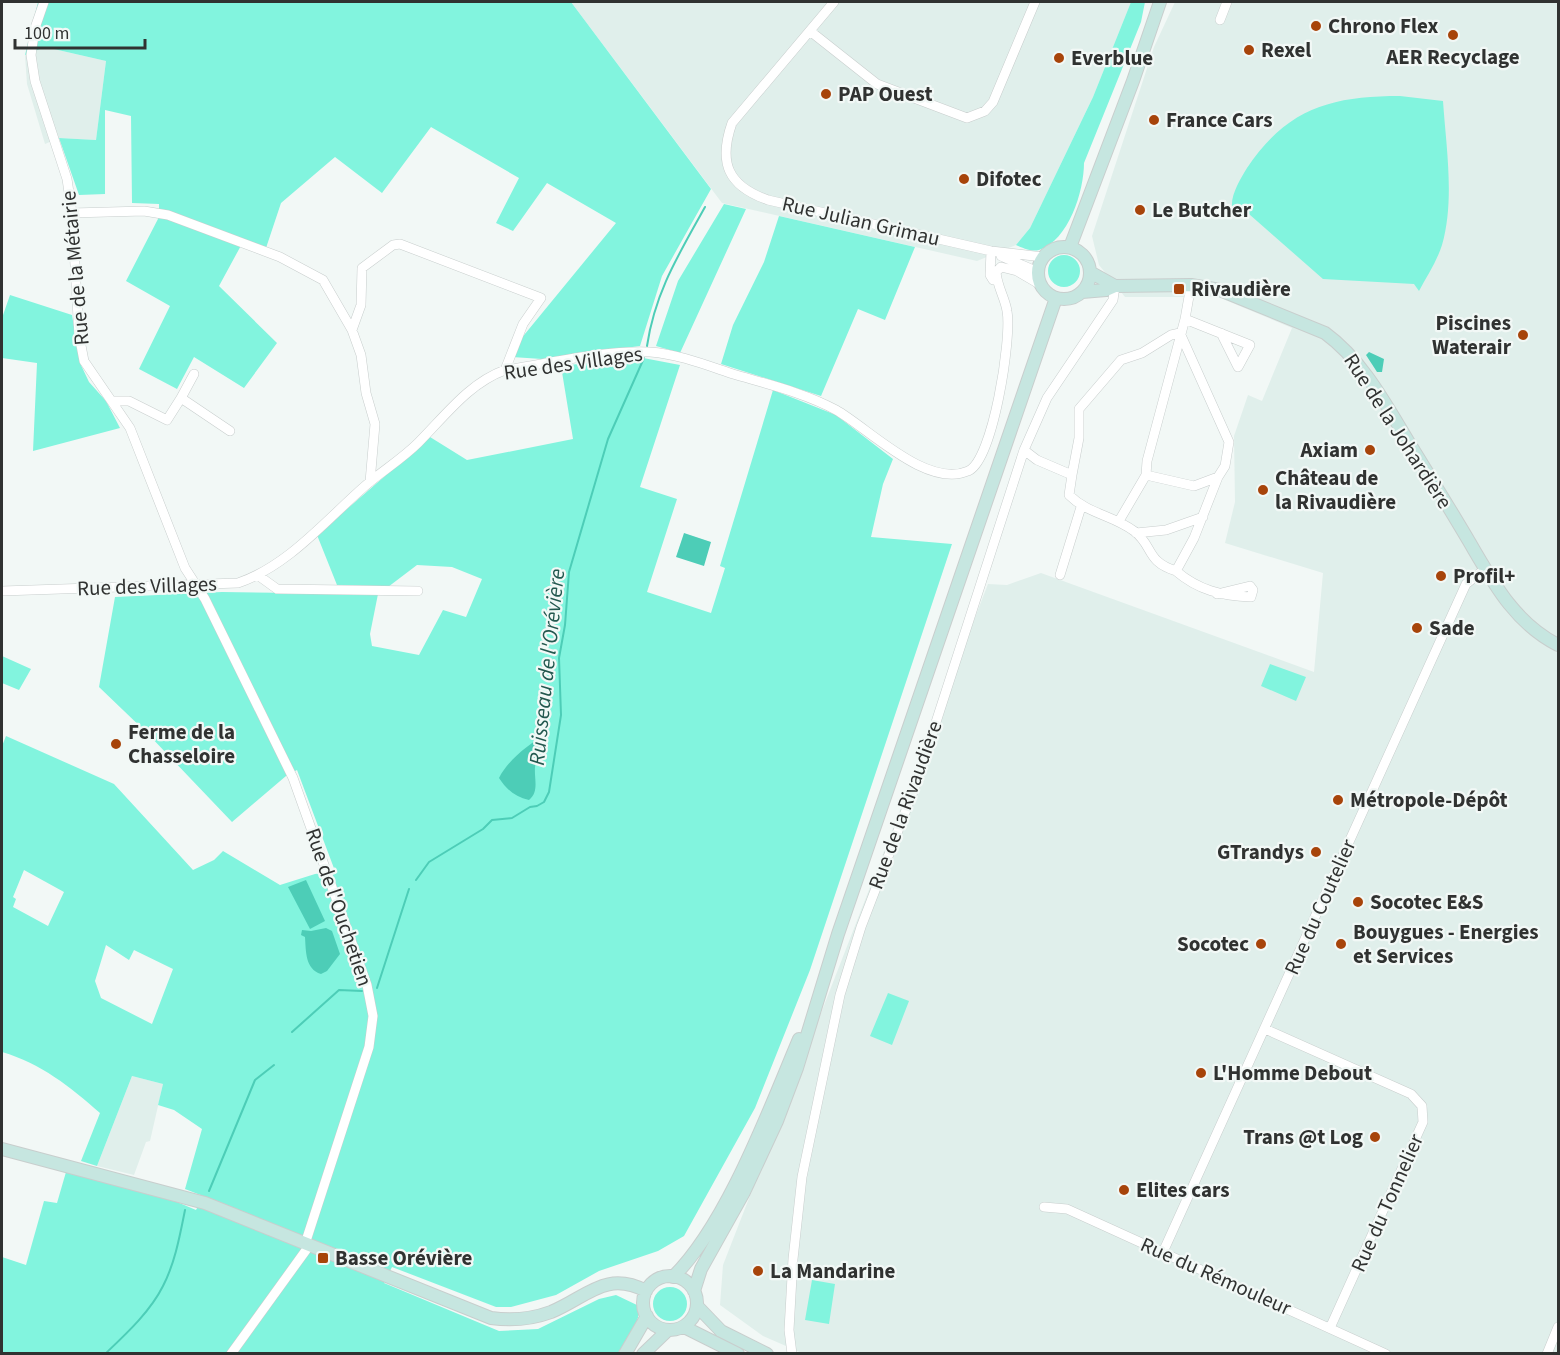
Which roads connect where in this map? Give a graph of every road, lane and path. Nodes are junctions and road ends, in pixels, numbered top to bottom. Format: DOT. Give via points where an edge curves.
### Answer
graph roads {
  1 [pos="44,2"];
  2 [pos="834,2"];
  3 [pos="1035,2"];
  4 [pos="1160,2"];
  5 [pos="1227,2"];
  6 [pos="1220,21"];
  7 [pos="810,31"];
  8 [pos="72,213"];
  9 [pos="1070,247"];
  10 [pos="991,251"];
  11 [pos="1043,258"];
  12 [pos="1038,272"];
  13 [pos="1090,272"];
  14 [pos="1041,285"];
  15 [pos="1191,285"];
  16 [pos="1115,286"];
  17 [pos="1000,292"];
  18 [pos="1082,292"];
  19 [pos="1056,298"];
  20 [pos="1185,319"];
  21 [pos="352,330"];
  22 [pos="1180,333"];
  23 [pos="1221,333"];
  24 [pos="505,370"];
  25 [pos="194,374"];
  26 [pos="181,398"];
  27 [pos="113,401"];
  28 [pos="230,430"];
  29 [pos="1024,450"];
  30 [pos="1072,474"];
  31 [pos="1146,475"];
  32 [pos="1218,477"];
  33 [pos="370,482"];
  34 [pos="1080,507"];
  35 [pos="1203,517"];
  36 [pos="1119,521"];
  37 [pos="1137,532"];
  38 [pos="1485,569"];
  39 [pos="1176,571"];
  40 [pos="1059,575"];
  41 [pos="259,576"];
  42 [pos="197,585"];
  43 [pos="2,591"];
  44 [pos="418,591"];
  45 [pos="1217,594"];
  46 [pos="1558,645"];
  47 [pos="826,974"];
  48 [pos="1265,1029"];
  49 [pos="2,1149"];
  50 [pos="1044,1207"];
  51 [pos="307,1245"];
  52 [pos="1163,1252"];
  53 [pos="673,1277"];
  54 [pos="646,1291"];
  55 [pos="694,1291"];
  56 [pos="697,1306"];
  57 [pos="647,1316"];
  58 [pos="684,1327"];
  59 [pos="1558,1327"];
  60 [pos="1330,1328"];
  61 [pos="668,1330"];
  62 [pos="231,1353"];
  63 [pos="625,1353"];
  64 [pos="643,1353"];
  65 [pos="738,1353"];
  66 [pos="767,1353"];
  67 [pos="792,1353"];
  68 [pos="1386,1353"];
  69 [pos="1546,1353"];
  1 -- 8 [label="street, Rue de la Métairie" via="31,55 35,81 67,179"];
  2 -- 7 [label="street"];
  3 -- 7 [label="street" via="993,102 985,111 967,118 877,84"];
  4 -- 9 [label="main road"];
  5 -- 6 [label="street"];
  7 -- 10 [label="street, Rue Julian Grimau" via="732,123 724,144 726,165 736,183 750,194 768,200"];
  8 -- 21 [label="street" via="168,214 280,257 323,280"];
  8 -- 27 [label="street, Rue de la Métairie" via="76,310 84,361"];
  9 -- 11 [label="main road" via="1055,248"];
  9 -- 13 [label="main road" via="1086,258"];
  10 -- 11 [label="street, Rue Julian Grimau"];
  10 -- 12 [label="street, Rue Julian Grimau"];
  10 -- 17 [label="street, Rue des Villages" via="990,275"];
  11 -- 12 [label="main road"];
  12 -- 14 [label="main road"];
  13 -- 16 [label="main road"];
  13 -- 18 [label="main road"];
  14 -- 17 [label="street" via="1001,267 996,272"];
  14 -- 19 [label="main road"];
  15 -- 16 [label="main road, Rue de la Johardière"];
  15 -- 20 [label="street"];
  15 -- 38 [label="main road, Rue de la Johardière" via="1220,290 1325,333 1352,355"];
  16 -- 18 [label="main road, Rue de la Johardière"];
  16 -- 29 [label="street, Rue de la Rivaudière" via="1113,300 1047,398"];
  17 -- 24 [label="street, Rue des Villages" via="1008,312 1002,389 978,462 969,471 957,473 935,471 911,462 819,402 665,354 626,353"];
  18 -- 19 [label="main road" via="1072,298"];
  19 -- 47 [label="main road"];
  20 -- 22 [label="street"];
  20 -- 23 [label="street"];
  21 -- 24 [label="street" via="361,305 362,268 400,244 541,298 523,324"];
  21 -- 33 [label="street" via="375,424"];
  22 -- 30 [label="street" via="1121,360 1079,409 1079,438"];
  22 -- 31 [label="street"];
  22 -- 32 [label="street" via="1228,441 1225,466"];
  24 -- 33 [label="street, Rue des Villages" via="491,375 469,392 416,446"];
  25 -- 26 [label="street"];
  26 -- 27 [label="street" via="166,420 129,401"];
  26 -- 28 [label="street"];
  27 -- 42 [label="street, Rue de la Métairie" via="130,428 185,568"];
  29 -- 30 [label="street" via="1037,460"];
  29 -- 67 [label="street, Rue de la Rivaudière" via="916,784 861,927 840,995 802,1176 793,1259 789,1330"];
  30 -- 34 [label="street" via="1069,495"];
  31 -- 32 [label="street" via="1194,486"];
  31 -- 36 [label="street"];
  32 -- 35 [label="street"];
  33 -- 41 [label="street, Rue des Villages"];
  34 -- 36 [label="street"];
  34 -- 40 [label="street"];
  35 -- 37 [label="street" via="1166,531"];
  35 -- 39 [label="street"];
  36 -- 37 [label="street"];
  37 -- 39 [label="street" via="1157,563"];
  38 -- 46 [label="main road, Rue de la Johardière" via="1516,613 1538,634"];
  38 -- 48 [label="street, Rue du Coutelier" via="1466,584"];
  39 -- 45 [label="street" via="1194,585"];
  41 -- 42 [label="street, Rue des Villages" via="238,583"];
  41 -- 44 [label="street" via="277,588"];
  42 -- 43 [label="street, Rue des Villages"];
  42 -- 51 [label="street, Rue de l'Ouchetien" via="293,778 368,985 373,1016 369,1047"];
  47 -- 53 [label="main road" via="733,1185 691,1258"];
  47 -- 55 [label="main road" via="777,1121 744,1192 701,1269"];
  48 -- 52 [label="street, Rue du Coutelier"];
  48 -- 60 [label="street, Rue du Tonnelier" via="1411,1094 1422,1106 1423,1122"];
  49 -- 51 [label="main road" via="205,1203"];
  50 -- 52 [label="street, Rue du Rémouleur" via="1067,1209"];
  51 -- 54 [label="main road" via="498,1319 543,1315 613,1282"];
  51 -- 62 [label="street, Rue de l'Ouchetien"];
  52 -- 60 [label="street, Rue du Rémouleur"];
  53 -- 54 [label="main road" via="661,1278"];
  53 -- 55 [label="main road" via="689,1284"];
  54 -- 57 [label="main road"];
  55 -- 56 [label="main road"];
  56 -- 58 [label="main road"];
  56 -- 66 [label="main road" via="721,1331"];
  57 -- 61 [label="main road" via="656,1326"];
  57 -- 63 [label="main road"];
  58 -- 61 [label="main road"];
  58 -- 65 [label="main road"];
  59 -- 69 [label="street"];
  60 -- 68 [label="street, Rue du Rémouleur"];
  61 -- 64 [label="main road"];
}
